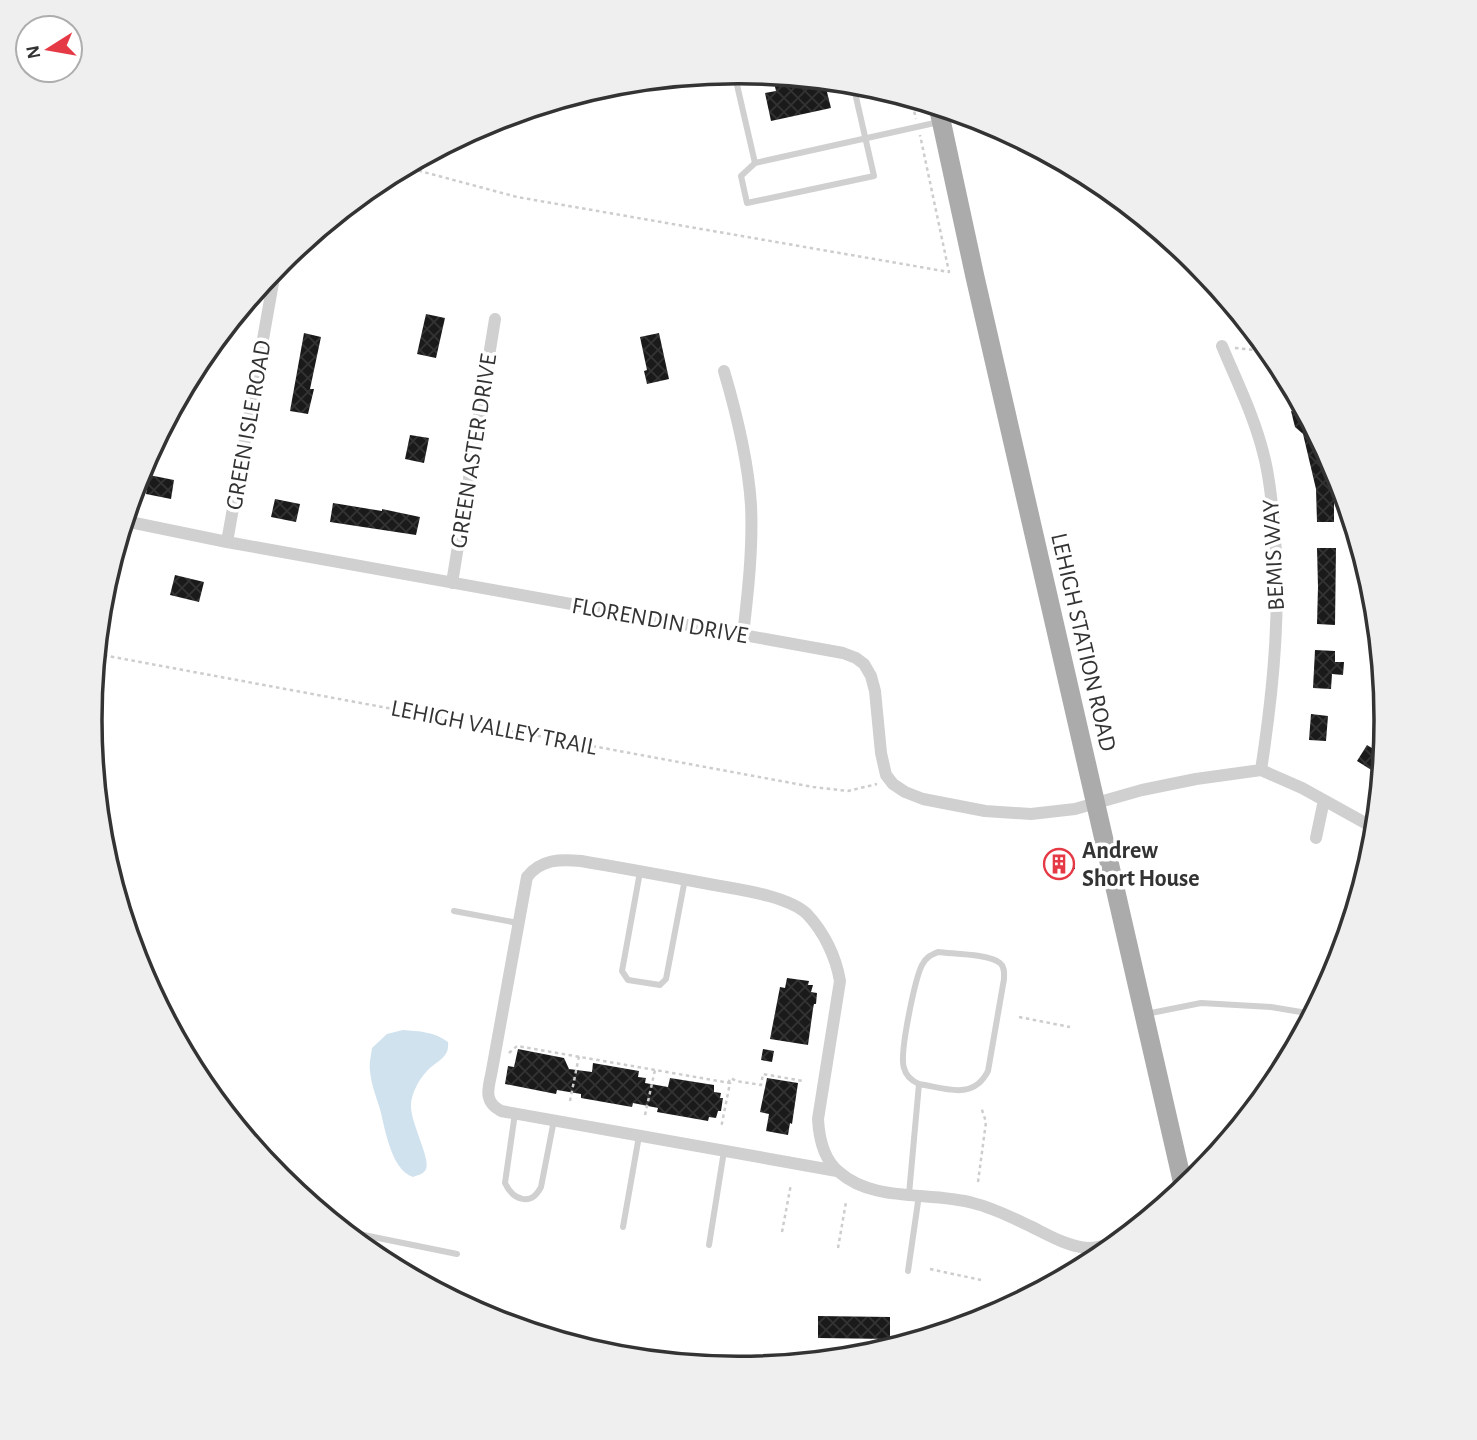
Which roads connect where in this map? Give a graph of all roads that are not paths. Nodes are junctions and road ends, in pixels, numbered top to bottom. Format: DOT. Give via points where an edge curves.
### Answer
graph roads {
  1 [pos="737,84"];
  2 [pos="855,95"];
  3 [pos="936,116"];
  4 [pos="940,117"];
  5 [pos="865,138"];
  6 [pos="755,163"];
  7 [pos="272,288"];
  8 [pos="495,319"];
  9 [pos="1222,346"];
  10 [pos="724,372"];
  11 [pos="134,523"];
  12 [pos="228,542"];
  13 [pos="452,583"];
  14 [pos="743,635"];
  15 [pos="1261,770"];
  16 [pos="1324,800"];
  17 [pos="1096,802"];
  18 [pos="1366,823"];
  19 [pos="1316,838"];
  20 [pos="641,871"];
  21 [pos="685,880"];
  22 [pos="454,911"];
  23 [pos="518,923"];
  24 [pos="1303,1012"];
  25 [pos="1144,1014"];
  26 [pos="919,1084"];
  27 [pos="515,1113"];
  28 [pos="554,1120"];
  29 [pos="639,1135"];
  30 [pos="724,1151"];
  31 [pos="837,1171"];
  32 [pos="1181,1176"];
  33 [pos="914,1195"];
  34 [pos="623,1227"];
  35 [pos="366,1235"];
  36 [pos="709,1245"];
  37 [pos="1095,1247"];
  38 [pos="457,1254"];
  39 [pos="908,1271"];
  1 -- 6 [label="lane"];
  2 -- 5 [label="lane"];
  3 -- 5 [label="lane" via="918,127"];
  4 -- 17 [label="main road, LEHIGH STATION ROAD"];
  5 -- 6 [label="lane"];
  5 -- 6 [label="lane" via="874,176 747,204 741,176"];
  7 -- 12 [label="street, GREEN ISLE ROAD"];
  8 -- 13 [label="street, GREEN ASTER DRIVE"];
  9 -- 15 [label="street, BEMIS WAY" via="1264,456 1276,544 1274,668"];
  10 -- 14 [label="street" via="737,414 751,505"];
  11 -- 12 [label="street, FLORENDIN DRIVE"];
  12 -- 13 [label="street, FLORENDIN DRIVE"];
  13 -- 14 [label="street, FLORENDIN DRIVE"];
  14 -- 17 [label="street, FLORENDIN DRIVE" via="843,653 864,664 875,691 886,775 905,792 985,811 1031,814"];
  15 -- 16 [label="street"];
  15 -- 17 [label="street" via="1196,779"];
  16 -- 18 [label="street"];
  16 -- 19 [label="street"];
  17 -- 25 [label="main road, LEHIGH STATION ROAD"];
  20 -- 21 [label="street"];
  20 -- 21 [label="lane" via="622,971 628,979 660,985 666,979"];
  20 -- 23 [label="street" via="581,861 548,862 527,877"];
  21 -- 31 [label="street" via="794,905 806,914 832,951 840,981 820,1099 819,1133"];
  22 -- 23 [label="lane"];
  23 -- 27 [label="street" via="488,1097 494,1107"];
  24 -- 25 [label="lane" via="1201,1003"];
  25 -- 32 [label="main road, LEHIGH STATION ROAD"];
  26 -- 26 [label="lane" via="907,1075 903,1059 921,965 939,952 999,962 1004,978 985,1079 959,1091"];
  26 -- 33 [label="lane"];
  27 -- 28 [label="street"];
  27 -- 28 [label="lane" via="505,1182 508,1191 522,1199 537,1195 541,1187"];
  28 -- 29 [label="street"];
  29 -- 30 [label="street"];
  29 -- 34 [label="lane"];
  30 -- 31 [label="street"];
  30 -- 36 [label="lane"];
  31 -- 33 [label="street" via="870,1188"];
  33 -- 37 [label="street" via="989,1208 1058,1240"];
  33 -- 39 [label="lane"];
  35 -- 38 [label="lane"];
}
